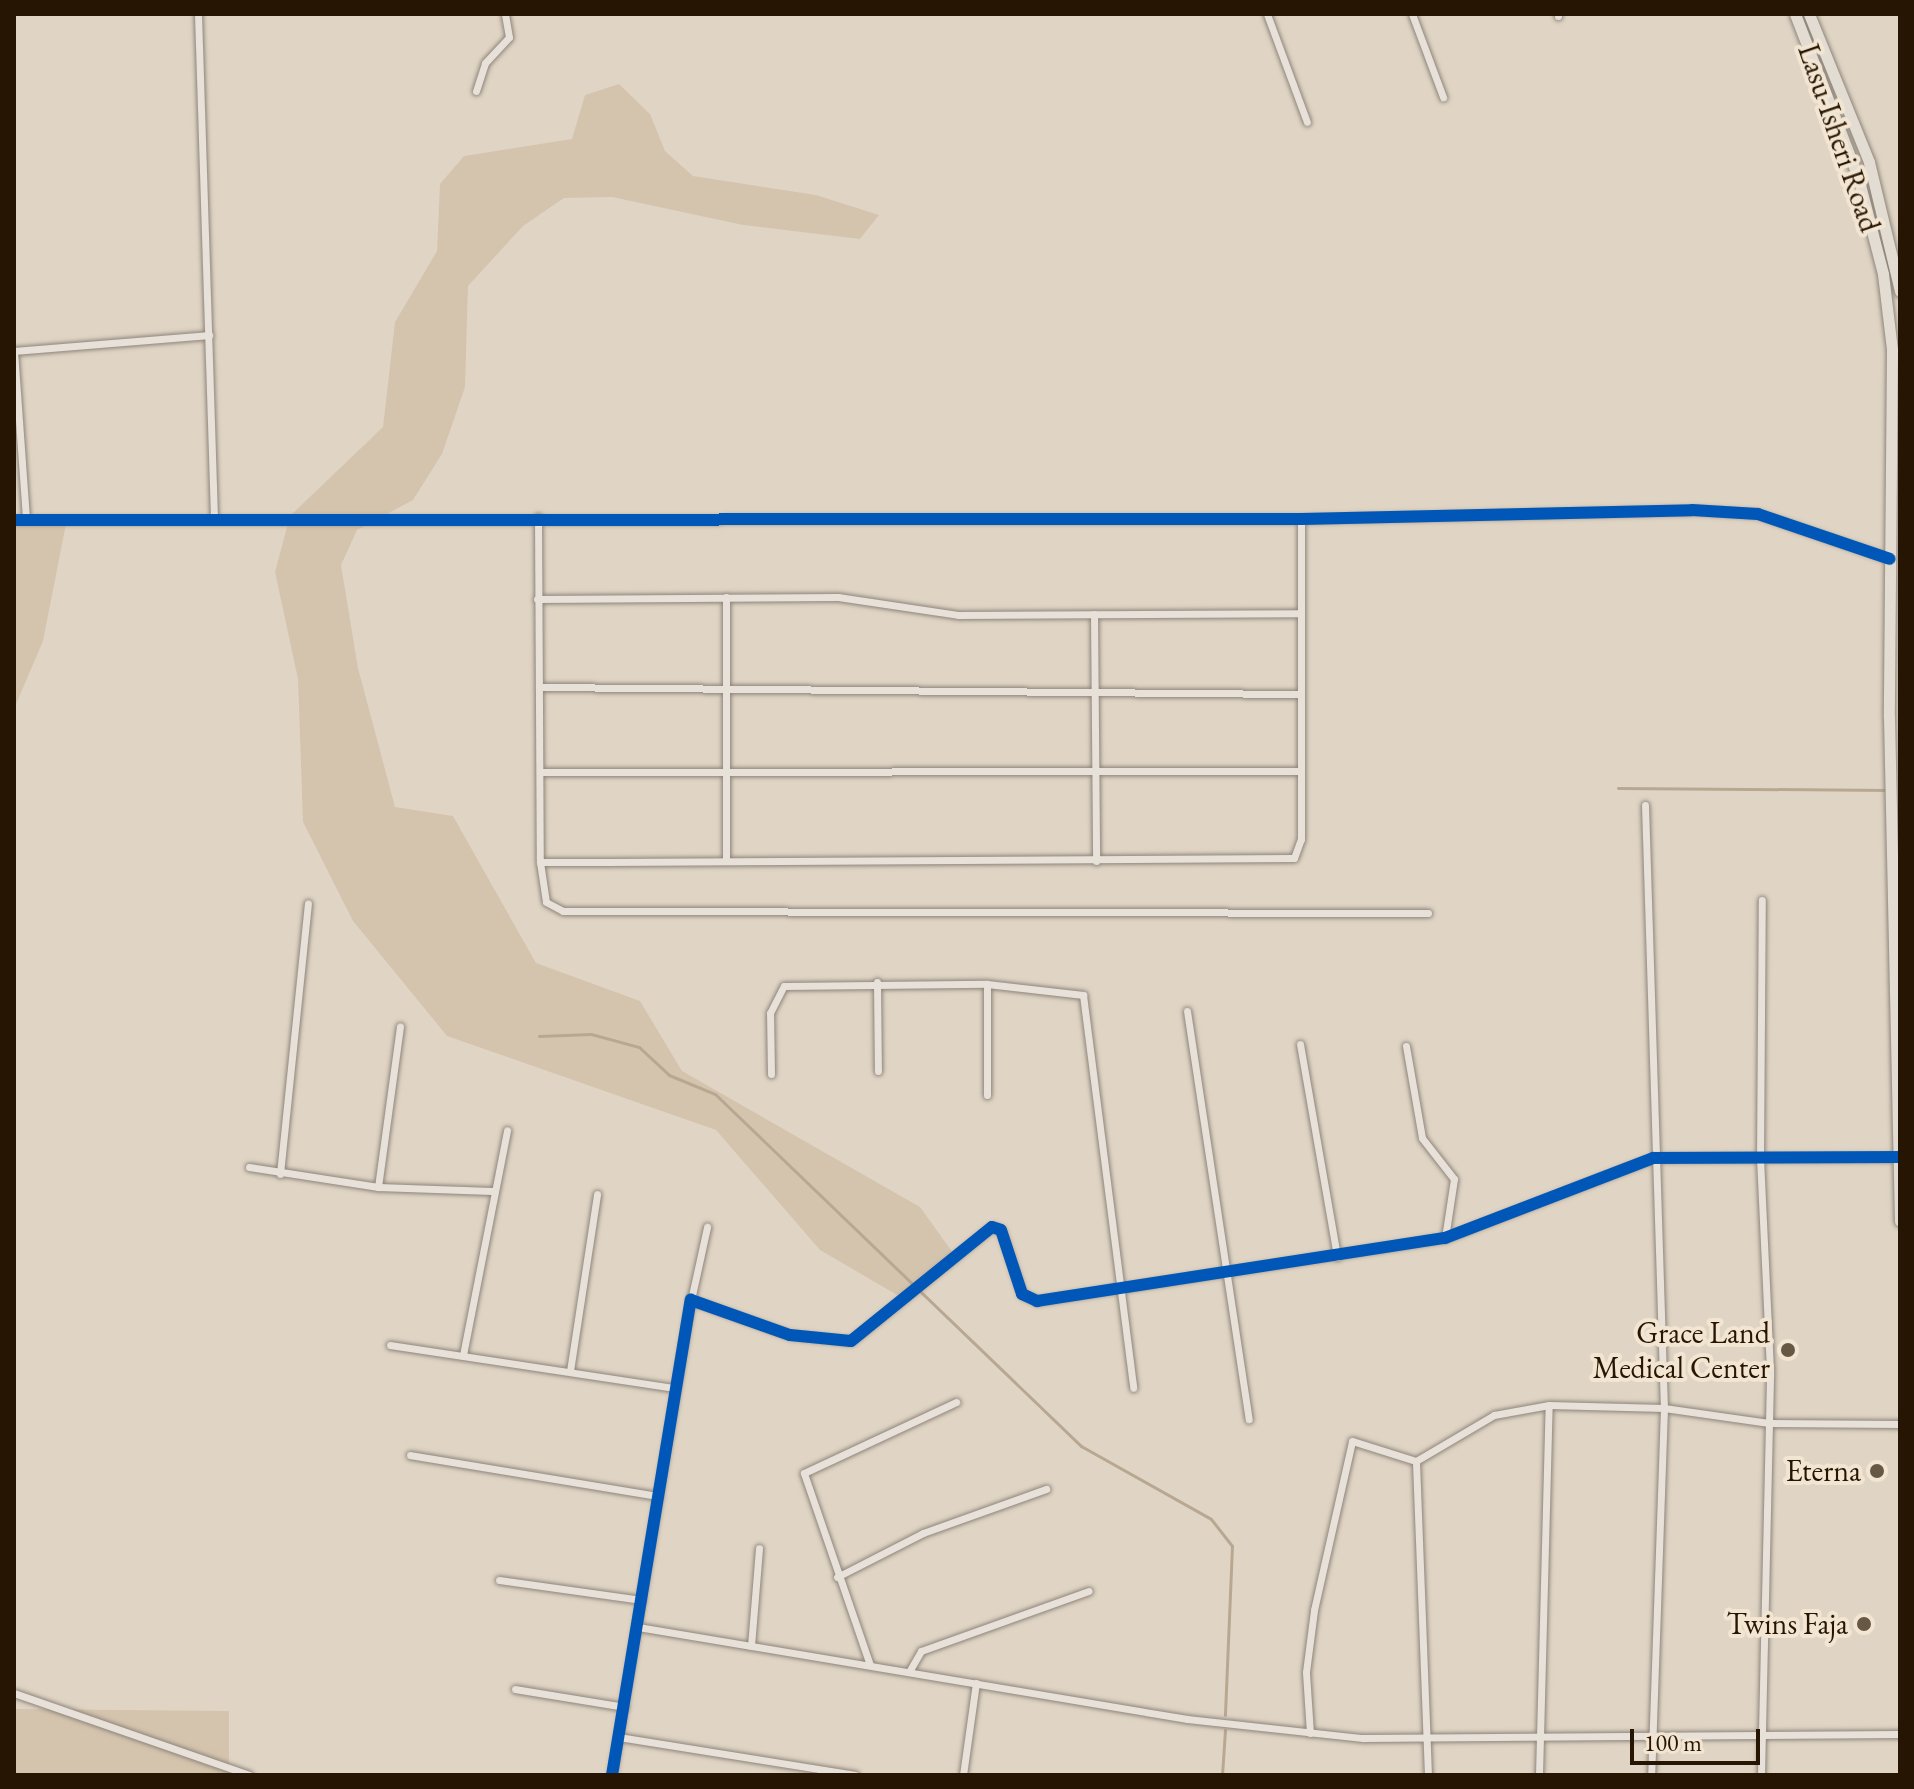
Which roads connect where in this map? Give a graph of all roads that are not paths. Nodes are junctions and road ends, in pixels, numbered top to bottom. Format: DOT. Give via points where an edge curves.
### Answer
graph roads {
  1 [pos="198,14"];
  2 [pos="505,14"];
  3 [pos="1267,14"];
  4 [pos="1412,14"];
  5 [pos="1795,14"];
  6 [pos="1809,14"];
  7 [pos="476,91"];
  8 [pos="1443,97"];
  9 [pos="1307,122"];
  10 [pos="1900,291"];
  11 [pos="209,335"];
  12 [pos="14,351"];
  13 [pos="538,517"];
  14 [pos="214,518"];
  15 [pos="1301,519"];
  16 [pos="14,520"];
  17 [pos="26,520"];
  18 [pos="1890,559"];
  19 [pos="726,597"];
  20 [pos="537,599"];
  21 [pos="1301,613"];
  22 [pos="1094,614"];
  23 [pos="726,685"];
  24 [pos="539,687"];
  25 [pos="1096,693"];
  26 [pos="1301,694"];
  27 [pos="1096,770"];
  28 [pos="1301,771"];
  29 [pos="540,772"];
  30 [pos="726,773"];
  31 [pos="1645,805"];
  32 [pos="726,861"];
  33 [pos="1096,861"];
  34 [pos="540,862"];
  35 [pos="1762,900"];
  36 [pos="308,903"];
  37 [pos="1428,913"];
  38 [pos="877,982"];
  39 [pos="987,984"];
  40 [pos="1187,1011"];
  41 [pos="400,1026"];
  42 [pos="1300,1044"];
  43 [pos="1406,1046"];
  44 [pos="878,1071"];
  45 [pos="771,1074"];
  46 [pos="987,1095"];
  47 [pos="507,1130"];
  48 [pos="1898,1157"];
  49 [pos="1653,1158"];
  50 [pos="1760,1160"];
  51 [pos="249,1167"];
  52 [pos="280,1174"];
  53 [pos="378,1187"];
  54 [pos="492,1191"];
  55 [pos="597,1194"];
  56 [pos="1900,1221"];
  57 [pos="707,1227"];
  58 [pos="1445,1238"];
  59 [pos="1337,1257"];
  60 [pos="1226,1272"];
  61 [pos="1120,1289"];
  62 [pos="691,1300"];
  63 [pos="390,1345"];
  64 [pos="463,1355"];
  65 [pos="570,1371"];
  66 [pos="675,1388"];
  67 [pos="1133,1388"];
  68 [pos="956,1402"];
  69 [pos="1549,1405"];
  70 [pos="1664,1408"];
  71 [pos="1249,1419"];
  72 [pos="1769,1423"];
  73 [pos="1900,1424"];
  74 [pos="410,1455"];
  75 [pos="1416,1461"];
  76 [pos="1046,1489"];
  77 [pos="659,1496"];
  78 [pos="759,1548"];
  79 [pos="837,1577"];
  80 [pos="499,1580"];
  81 [pos="1089,1591"];
  82 [pos="642,1600"];
  83 [pos="638,1627"];
  84 [pos="751,1646"];
  85 [pos="870,1665"];
  86 [pos="910,1670"];
  87 [pos="976,1683"];
  88 [pos="515,1689"];
  89 [pos="14,1693"];
  90 [pos="625,1707"];
  91 [pos="1310,1733"];
  92 [pos="1900,1734"];
  93 [pos="1429,1736"];
  94 [pos="619,1737"];
  95 [pos="1539,1737"];
  96 [pos="1652,1739"];
  97 [pos="1760,1740"];
  98 [pos="249,1775"];
  99 [pos="612,1775"];
  100 [pos="855,1775"];
  101 [pos="963,1775"];
  102 [pos="1428,1775"];
  103 [pos="1539,1775"];
  104 [pos="1651,1775"];
  105 [pos="1761,1775"];
  1 -- 11 [label="street"];
  2 -- 7 [label="street" via="509,37 485,63"];
  3 -- 9 [label="street"];
  4 -- 8 [label="street"];
  5 -- 18 [label="main road, Lasu-Isheri Road" via="1849,149 1883,274 1892,350"];
  6 -- 10 [label="main road, Lasu-Isheri Road" via="1869,162"];
  11 -- 12 [label="street"];
  11 -- 14 [label="street"];
  12 -- 17 [label="street"];
  13 -- 14 [label="street"];
  13 -- 15 [label="street"];
  13 -- 20 [label="street"];
  14 -- 17 [label="street"];
  15 -- 18 [label="street" via="1719,510 1758,514"];
  15 -- 21 [label="street"];
  16 -- 17 [label="street"];
  18 -- 48 [label="main road, Lasu-Isheri Road"];
  19 -- 20 [label="street"];
  19 -- 22 [label="street" via="863,598 958,615"];
  19 -- 23 [label="street"];
  20 -- 24 [label="street"];
  21 -- 22 [label="street"];
  21 -- 26 [label="street"];
  22 -- 25 [label="street"];
  23 -- 24 [label="street"];
  23 -- 25 [label="street"];
  23 -- 30 [label="street"];
  24 -- 29 [label="street"];
  25 -- 26 [label="street"];
  25 -- 27 [label="street"];
  26 -- 28 [label="street"];
  27 -- 28 [label="street"];
  27 -- 30 [label="street"];
  27 -- 33 [label="street"];
  28 -- 33 [label="street" via="1301,839 1294,858"];
  29 -- 30 [label="street"];
  29 -- 34 [label="street"];
  30 -- 32 [label="street"];
  31 -- 49 [label="street"];
  32 -- 33 [label="street"];
  32 -- 34 [label="street"];
  34 -- 37 [label="street" via="546,902 563,911"];
  35 -- 50 [label="street"];
  36 -- 52 [label="street"];
  38 -- 39 [label="street"];
  38 -- 44 [label="street"];
  38 -- 45 [label="street" via="778,989"];
  39 -- 46 [label="street"];
  39 -- 61 [label="street" via="1075,990 1088,1002"];
  40 -- 60 [label="street"];
  41 -- 53 [label="street"];
  42 -- 59 [label="street"];
  43 -- 58 [label="street" via="1422,1138 1454,1179"];
  47 -- 54 [label="street"];
  48 -- 50 [label="street"];
  48 -- 56 [label="main road, Lasu-Isheri Road"];
  49 -- 50 [label="street"];
  49 -- 58 [label="street"];
  49 -- 70 [label="street"];
  50 -- 72 [label="street"];
  51 -- 52 [label="street"];
  52 -- 53 [label="street"];
  53 -- 54 [label="street"];
  54 -- 64 [label="street"];
  55 -- 65 [label="street"];
  57 -- 62 [label="street"];
  58 -- 59 [label="street"];
  59 -- 60 [label="street"];
  60 -- 61 [label="street"];
  60 -- 71 [label="street"];
  61 -- 62 [label="street" via="1028,1300 1001,1230 992,1227 862,1339 790,1335"];
  61 -- 67 [label="street"];
  62 -- 66 [label="street"];
  63 -- 64 [label="street"];
  64 -- 65 [label="street"];
  65 -- 66 [label="street"];
  66 -- 77 [label="street"];
  68 -- 79 [label="street" via="804,1473"];
  69 -- 70 [label="street"];
  69 -- 75 [label="street" via="1494,1415"];
  69 -- 95 [label="street"];
  70 -- 72 [label="street"];
  70 -- 96 [label="street"];
  72 -- 73 [label="street"];
  72 -- 97 [label="street"];
  74 -- 77 [label="street"];
  75 -- 91 [label="street" via="1352,1441 1314,1610 1306,1672"];
  75 -- 93 [label="street"];
  76 -- 79 [label="street" via="923,1533"];
  77 -- 82 [label="street"];
  78 -- 84 [label="street"];
  79 -- 85 [label="street"];
  80 -- 82 [label="street"];
  81 -- 86 [label="street" via="921,1651"];
  82 -- 83 [label="street"];
  83 -- 84 [label="street"];
  83 -- 90 [label="street"];
  84 -- 85 [label="street"];
  85 -- 86 [label="street"];
  86 -- 87 [label="street"];
  87 -- 91 [label="street"];
  87 -- 101 [label="street"];
  88 -- 90 [label="street"];
  89 -- 98 [label="street"];
  90 -- 94 [label="street"];
  91 -- 93 [label="street"];
  92 -- 97 [label="street"];
  93 -- 95 [label="street"];
  93 -- 102 [label="street"];
  94 -- 99 [label="street"];
  94 -- 100 [label="street"];
  95 -- 96 [label="street"];
  95 -- 103 [label="street"];
  96 -- 97 [label="street"];
  96 -- 104 [label="street"];
  97 -- 105 [label="street"];
}
